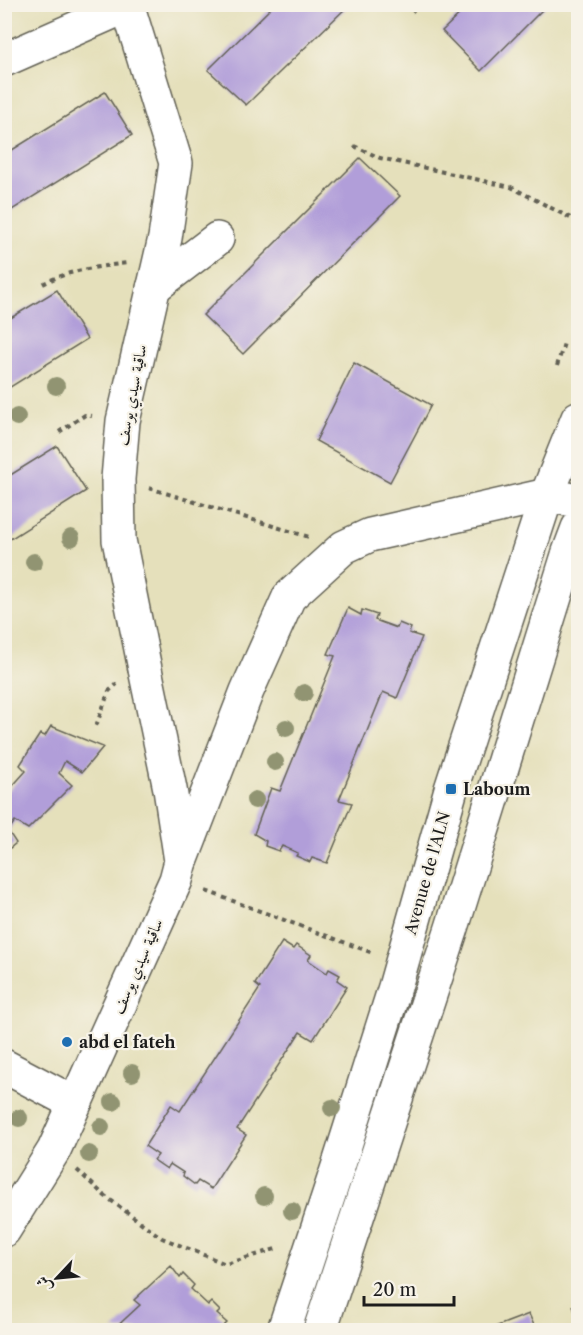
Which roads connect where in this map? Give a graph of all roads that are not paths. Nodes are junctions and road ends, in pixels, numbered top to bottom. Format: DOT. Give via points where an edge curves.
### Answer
graph roads {
  1 [pos="129,6"];
  2 [pos="4,60"];
  3 [pos="217,239"];
  4 [pos="157,273"];
  5 [pos="579,418"];
  6 [pos="563,498"];
  7 [pos="579,528"];
  8 [pos="178,870"];
  9 [pos="4,1066"];
  10 [pos="74,1103"];
  11 [pos="4,1230"];
  12 [pos="284,1330"];
  13 [pos="321,1330"];
  1 -- 2 [label="street"];
  1 -- 4 [label="street, ساقية سيدي يوسف" via="176,163"];
  3 -- 4 [label="street"];
  4 -- 8 [label="street, ساقية سيدي يوسف" via="123,421 118,479 120,540 170,789"];
  5 -- 6 [label="street, Avenue de l'ALN"];
  6 -- 8 [label="street, ساقية سيدي يوسف" via="370,535 344,547 290,597 247,691"];
  6 -- 12 [label="street, Avenue de l'ALN" via="451,789 378,1044"];
  7 -- 13 [label="street"];
  8 -- 10 [label="street, ساقية سيدي يوسف"];
  9 -- 10 [label="street"];
  10 -- 11 [label="street, ساقية سيدي يوسف" via="54,1150"];
}
